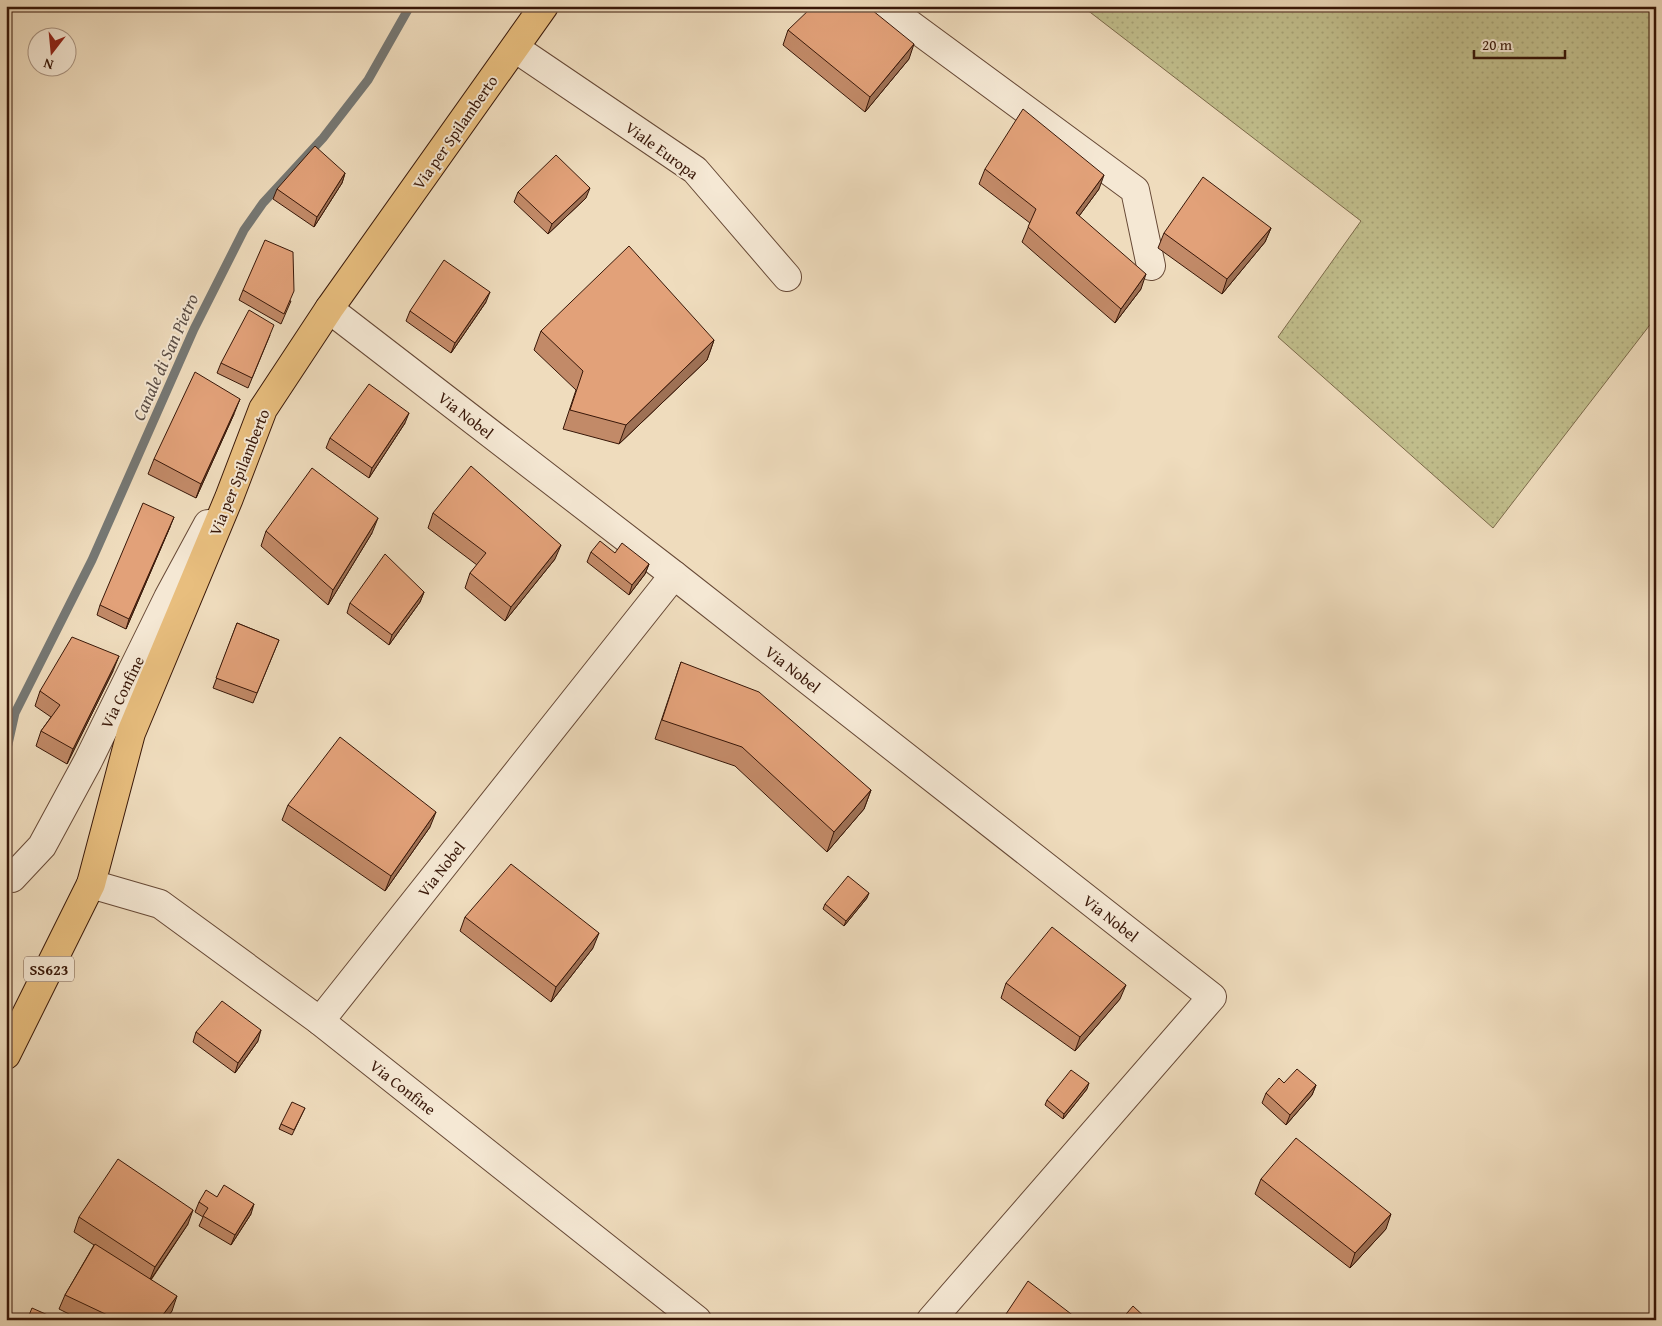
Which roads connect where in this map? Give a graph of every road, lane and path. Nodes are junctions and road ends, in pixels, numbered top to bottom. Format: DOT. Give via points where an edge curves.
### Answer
graph roads {
  1 [pos="544,6"];
  2 [pos="885,6"];
  3 [pos="515,48"];
  4 [pos="1151,266"];
  5 [pos="787,277"];
  6 [pos="330,309"];
  7 [pos="229,498"];
  8 [pos="674,576"];
  9 [pos="6,878"];
  10 [pos="91,884"];
  11 [pos="320,1021"];
  12 [pos="6,1054"];
  13 [pos="697,1320"];
  14 [pos="931,1320"];
  1 -- 3 [label="main road, Via per Spilamberto"];
  2 -- 4 [label="street" via="1135,190"];
  3 -- 5 [label="street, Viale Europa" via="695,170"];
  3 -- 6 [label="main road, Via per Spilamberto"];
  6 -- 7 [label="main road, Via per Spilamberto" via="263,409"];
  6 -- 8 [label="street, Via Nobel"];
  7 -- 9 [label="street, Via Confine" via="204,530 42,846 12,878"];
  7 -- 10 [label="main road, Via per Spilamberto" via="131,733"];
  8 -- 11 [label="street, Via Nobel"];
  8 -- 14 [label="street, Via Nobel" via="1212,997"];
  10 -- 11 [label="street, Via Confine" via="160,904"];
  10 -- 12 [label="main road, SS623"];
  11 -- 13 [label="street, Via Confine"];
}
